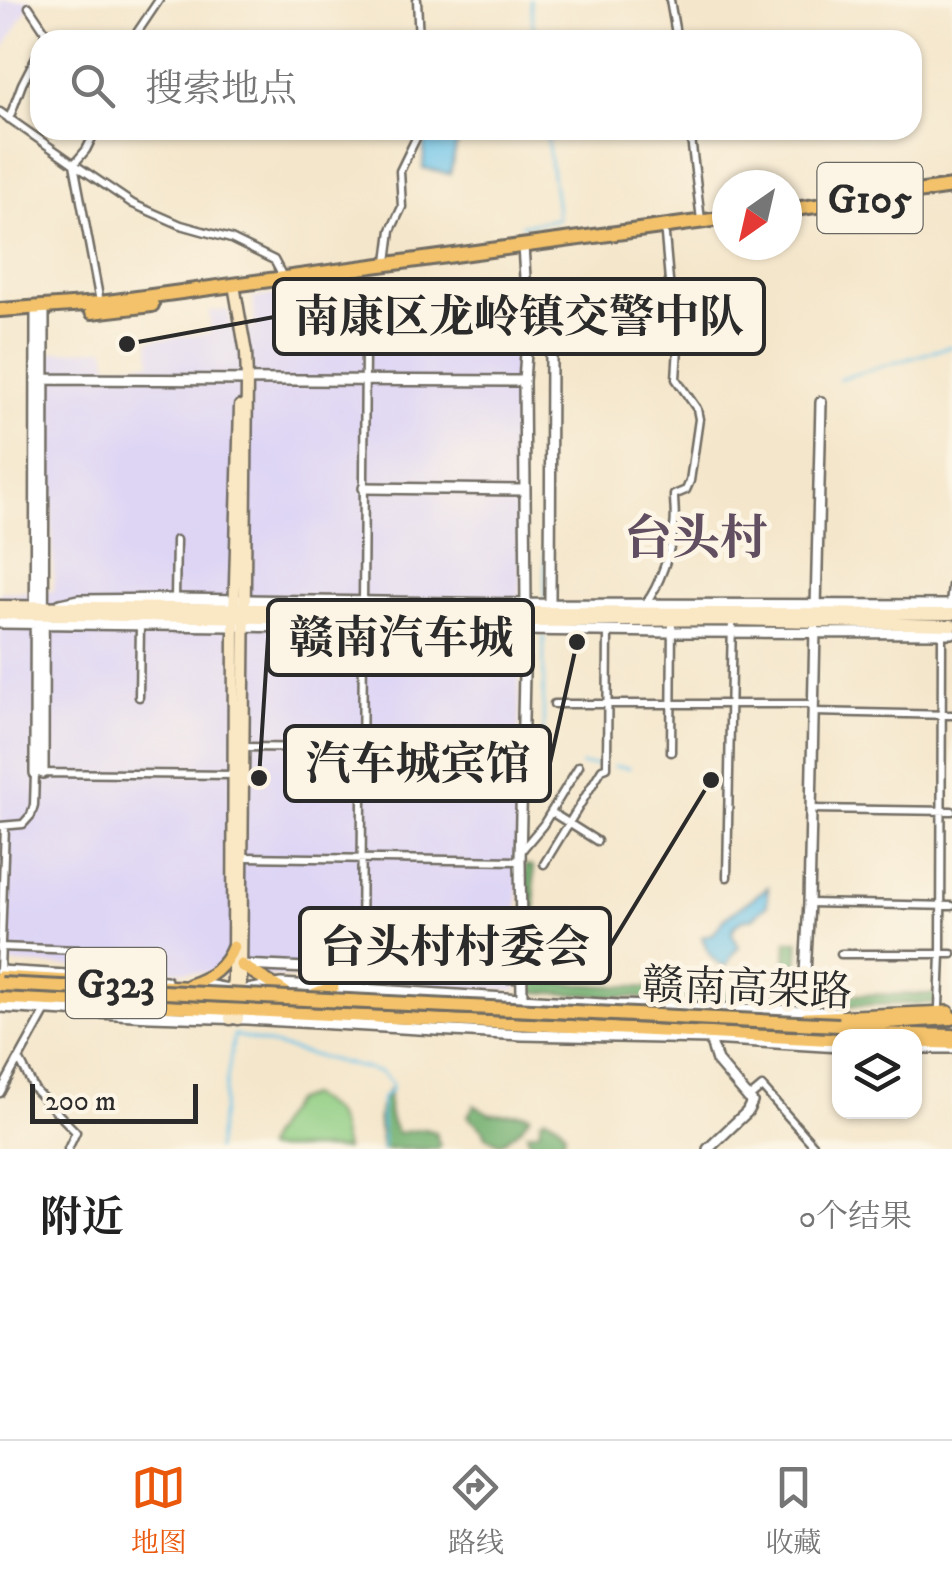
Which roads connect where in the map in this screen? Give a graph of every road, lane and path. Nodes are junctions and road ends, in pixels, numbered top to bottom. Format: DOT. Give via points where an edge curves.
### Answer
graph roads {
  1 [pos="158,0"];
  2 [pos="417,0"];
  3 [pos="670,0"];
  4 [pos="30,7"];
  5 [pos="45,30"];
  6 [pos="138,30"];
  7 [pos="419,30"];
  8 [pos="675,30"];
  9 [pos="30,68"];
  10 [pos="0,112"];
  11 [pos="9,119"];
  12 [pos="30,134"];
  13 [pos="39,140"];
  14 [pos="91,140"];
  15 [pos="414,140"];
  16 [pos="691,140"];
  17 [pos="74,164"];
  18 [pos="952,187"];
  19 [pos="952,195"];
  20 [pos="802,208"];
  21 [pos="802,216"];
  22 [pos="712,220"];
  23 [pos="701,222"];
  24 [pos="712,228"];
  25 [pos="665,235"];
  26 [pos="524,250"];
  27 [pos="387,264"];
  28 [pos="283,278"];
  29 [pos="233,289"];
  30 [pos="100,303"];
  31 [pos="40,311"];
  32 [pos="0,313"];
  33 [pos="528,326"];
  34 [pos="551,348"];
  35 [pos="43,379"];
  36 [pos="244,380"];
  37 [pos="364,380"];
  38 [pos="524,382"];
  39 [pos="820,402"];
  40 [pos="364,488"];
  41 [pos="525,490"];
  42 [pos="176,540"];
  43 [pos="952,585"];
  44 [pos="176,599"];
  45 [pos="646,603"];
  46 [pos="550,604"];
  47 [pos="0,606"];
  48 [pos="951,608"];
  49 [pos="239,613"];
  50 [pos="0,614"];
  51 [pos="363,614"];
  52 [pos="39,615"];
  53 [pos="608,616"];
  54 [pos="526,617"];
  55 [pos="672,617"];
  56 [pos="732,617"];
  57 [pos="816,618"];
  58 [pos="0,622"];
  59 [pos="140,624"];
  60 [pos="947,629"];
  61 [pos="139,697"];
  62 [pos="554,704"];
  63 [pos="608,704"];
  64 [pos="671,704"];
  65 [pos="730,704"];
  66 [pos="813,708"];
  67 [pos="942,715"];
  68 [pos="952,715"];
  69 [pos="242,748"];
  70 [pos="362,748"];
  71 [pos="523,750"];
  72 [pos="671,752"];
  73 [pos="579,766"];
  74 [pos="39,773"];
  75 [pos="239,774"];
  76 [pos="811,809"];
  77 [pos="942,810"];
  78 [pos="952,811"];
  79 [pos="551,812"];
  80 [pos="570,824"];
  81 [pos="3,826"];
  82 [pos="597,842"];
  83 [pos="521,856"];
  84 [pos="238,857"];
  85 [pos="362,858"];
  86 [pos="544,864"];
  87 [pos="727,877"];
  88 [pos="809,903"];
  89 [pos="942,906"];
  90 [pos="952,906"];
  91 [pos="0,947"];
  92 [pos="234,947"];
  93 [pos="79,950"];
  94 [pos="841,954"];
  95 [pos="942,954"];
  96 [pos="952,954"];
  97 [pos="242,964"];
  98 [pos="361,970"];
  99 [pos="25,972"];
  100 [pos="522,978"];
  101 [pos="196,983"];
  102 [pos="272,985"];
  103 [pos="0,986"];
  104 [pos="173,986"];
  105 [pos="333,987"];
  106 [pos="237,991"];
  107 [pos="284,992"];
  108 [pos="315,994"];
  109 [pos="522,998"];
  110 [pos="0,1007"];
  111 [pos="939,1007"];
  112 [pos="27,1009"];
  113 [pos="46,1010"];
  114 [pos="952,1013"];
  115 [pos="234,1014"];
  116 [pos="802,1014"];
  117 [pos="771,1017"];
  118 [pos="863,1029"];
  119 [pos="832,1032"];
  120 [pos="832,1034"];
  121 [pos="832,1035"];
  122 [pos="771,1037"];
  123 [pos="922,1037"];
  124 [pos="936,1037"];
  125 [pos="710,1040"];
  126 [pos="922,1041"];
  127 [pos="802,1042"];
  128 [pos="922,1043"];
  129 [pos="952,1043"];
  130 [pos="19,1059"];
  131 [pos="0,1093"];
  132 [pos="750,1097"];
  133 [pos="68,1149"];
  134 [pos="708,1149"];
  135 [pos="818,1149"];
  1 -- 6 [label="street"];
  2 -- 7 [label="street"];
  3 -- 8 [label="street"];
  4 -- 5 [label="street"];
  9 -- 11 [label="street"];
  10 -- 11 [label="street"];
  11 -- 12 [label="street"];
  13 -- 17 [label="street"];
  14 -- 17 [label="street"];
  15 -- 27 [label="street" via="400,166 402,207"];
  16 -- 23 [label="street"];
  17 -- 28 [label="street" via="133,204 274,260"];
  17 -- 30 [label="street"];
  18 -- 20 [label="highway, G105"];
  19 -- 21 [label="highway, G105"];
  22 -- 23 [label="highway"];
  23 -- 26 [label="highway"];
  24 -- 25 [label="highway"];
  25 -- 26 [label="highway"];
  25 -- 45 [label="street" via="670,292 684,325 676,378 699,419 690,480 674,495 673,534"];
  26 -- 27 [label="highway"];
  26 -- 29 [label="highway"];
  26 -- 33 [label="street"];
  27 -- 28 [label="highway"];
  28 -- 29 [label="highway"];
  29 -- 30 [label="highway"];
  29 -- 31 [label="highway" via="109,310"];
  29 -- 36 [label="main road"];
  30 -- 31 [label="highway"];
  31 -- 32 [label="highway"];
  31 -- 35 [label="street"];
  31 -- 52 [label="street"];
  33 -- 37 [label="street" via="365,348"];
  33 -- 38 [label="street"];
  34 -- 46 [label="street"];
  35 -- 36 [label="street"];
  35 -- 52 [label="street"];
  36 -- 37 [label="street"];
  36 -- 49 [label="main road"];
  37 -- 38 [label="street"];
  37 -- 40 [label="street"];
  38 -- 41 [label="street"];
  39 -- 57 [label="street"];
  40 -- 41 [label="street"];
  40 -- 51 [label="street"];
  41 -- 54 [label="street"];
  42 -- 44 [label="street"];
  43 -- 48 [label="street"];
  44 -- 49 [label="street"];
  44 -- 52 [label="street" via="78,600"];
  45 -- 53 [label="street"];
  45 -- 55 [label="street"];
  46 -- 53 [label="street"];
  46 -- 54 [label="street"];
  47 -- 52 [label="main road"];
  48 -- 57 [label="main road"];
  49 -- 51 [label="main road"];
  49 -- 51 [label="street"];
  49 -- 52 [label="main road"];
  49 -- 59 [label="street"];
  49 -- 69 [label="main road"];
  49 -- 75 [label="main road"];
  50 -- 52 [label="main road"];
  51 -- 54 [label="main road"];
  51 -- 54 [label="street"];
  51 -- 70 [label="street"];
  52 -- 58 [label="street"];
  52 -- 59 [label="street"];
  52 -- 74 [label="street"];
  53 -- 54 [label="main road"];
  53 -- 55 [label="main road"];
  53 -- 63 [label="street"];
  54 -- 71 [label="street"];
  55 -- 56 [label="main road"];
  55 -- 56 [label="street"];
  55 -- 64 [label="street"];
  56 -- 57 [label="main road"];
  56 -- 65 [label="street"];
  57 -- 60 [label="main road"];
  57 -- 66 [label="street"];
  59 -- 61 [label="street"];
  60 -- 67 [label="street"];
  62 -- 63 [label="street"];
  63 -- 64 [label="street"];
  63 -- 80 [label="street" via="608,767"];
  64 -- 65 [label="street"];
  64 -- 72 [label="street"];
  65 -- 66 [label="street"];
  65 -- 87 [label="street"];
  66 -- 67 [label="street"];
  66 -- 76 [label="street"];
  67 -- 68 [label="street"];
  67 -- 77 [label="street"];
  69 -- 70 [label="street"];
  69 -- 75 [label="main road"];
  70 -- 71 [label="street"];
  70 -- 85 [label="street"];
  71 -- 83 [label="street"];
  73 -- 79 [label="street"];
  74 -- 75 [label="street"];
  74 -- 81 [label="street" via="31,815 23,824"];
  75 -- 84 [label="main road"];
  76 -- 77 [label="street"];
  76 -- 88 [label="street"];
  77 -- 78 [label="street"];
  77 -- 89 [label="street"];
  79 -- 80 [label="street"];
  79 -- 83 [label="street"];
  80 -- 82 [label="street"];
  80 -- 86 [label="street"];
  81 -- 91 [label="street"];
  83 -- 85 [label="street"];
  83 -- 100 [label="street"];
  84 -- 85 [label="street"];
  84 -- 92 [label="main road"];
  84 -- 97 [label="main road"];
  85 -- 98 [label="street"];
  88 -- 89 [label="street"];
  88 -- 116 [label="street"];
  89 -- 90 [label="street"];
  89 -- 95 [label="street"];
  91 -- 93 [label="street"];
  91 -- 103 [label="street"];
  92 -- 101 [label="main road" via="217,971"];
  92 -- 106 [label="main road"];
  94 -- 95 [label="street"];
  95 -- 96 [label="street"];
  95 -- 111 [label="street"];
  97 -- 98 [label="street"];
  97 -- 102 [label="main road"];
  97 -- 106 [label="main road"];
  98 -- 100 [label="street"];
  99 -- 101 [label="street"];
  99 -- 103 [label="main road"];
  100 -- 109 [label="street"];
  101 -- 104 [label="main road"];
  101 -- 106 [label="street"];
  102 -- 105 [label="street"];
  102 -- 106 [label="street"];
  102 -- 107 [label="main road"];
  103 -- 104 [label="main road, G323"];
  103 -- 112 [label="main road"];
  103 -- 115 [label="main road, G323"];
  103 -- 120 [label="highway, 赣南高架路, bridge"];
  104 -- 106 [label="main road, G323"];
  105 -- 108 [label="main road"];
  105 -- 109 [label="street"];
  106 -- 107 [label="main road, G323"];
  106 -- 115 [label="main road"];
  107 -- 108 [label="main road, G323"];
  108 -- 117 [label="main road, G323"];
  109 -- 116 [label="street"];
  110 -- 112 [label="street"];
  111 -- 114 [label="street"];
  111 -- 116 [label="street"];
  112 -- 113 [label="street"];
  113 -- 115 [label="street"];
  113 -- 130 [label="street"];
  114 -- 118 [label="highway, 赣南高架路"];
  115 -- 122 [label="main road, G323"];
  115 -- 125 [label="street" via="522,1035"];
  116 -- 117 [label="main road, G323"];
  116 -- 119 [label="main road, G323"];
  116 -- 127 [label="street"];
  117 -- 122 [label="main road"];
  121 -- 127 [label="main road, G323"];
  122 -- 127 [label="main road, G323"];
  123 -- 124 [label="highway, 赣南高架路"];
  124 -- 126 [label="highway"];
  124 -- 129 [label="highway, 赣南高架路"];
  125 -- 127 [label="street"];
  125 -- 132 [label="street" via="717,1060"];
  128 -- 129 [label="main road"];
  130 -- 131 [label="street"];
  130 -- 133 [label="street" via="36,1090 76,1132"];
  132 -- 134 [label="street" via="747,1112"];
  132 -- 135 [label="street" via="762,1087"];
}
